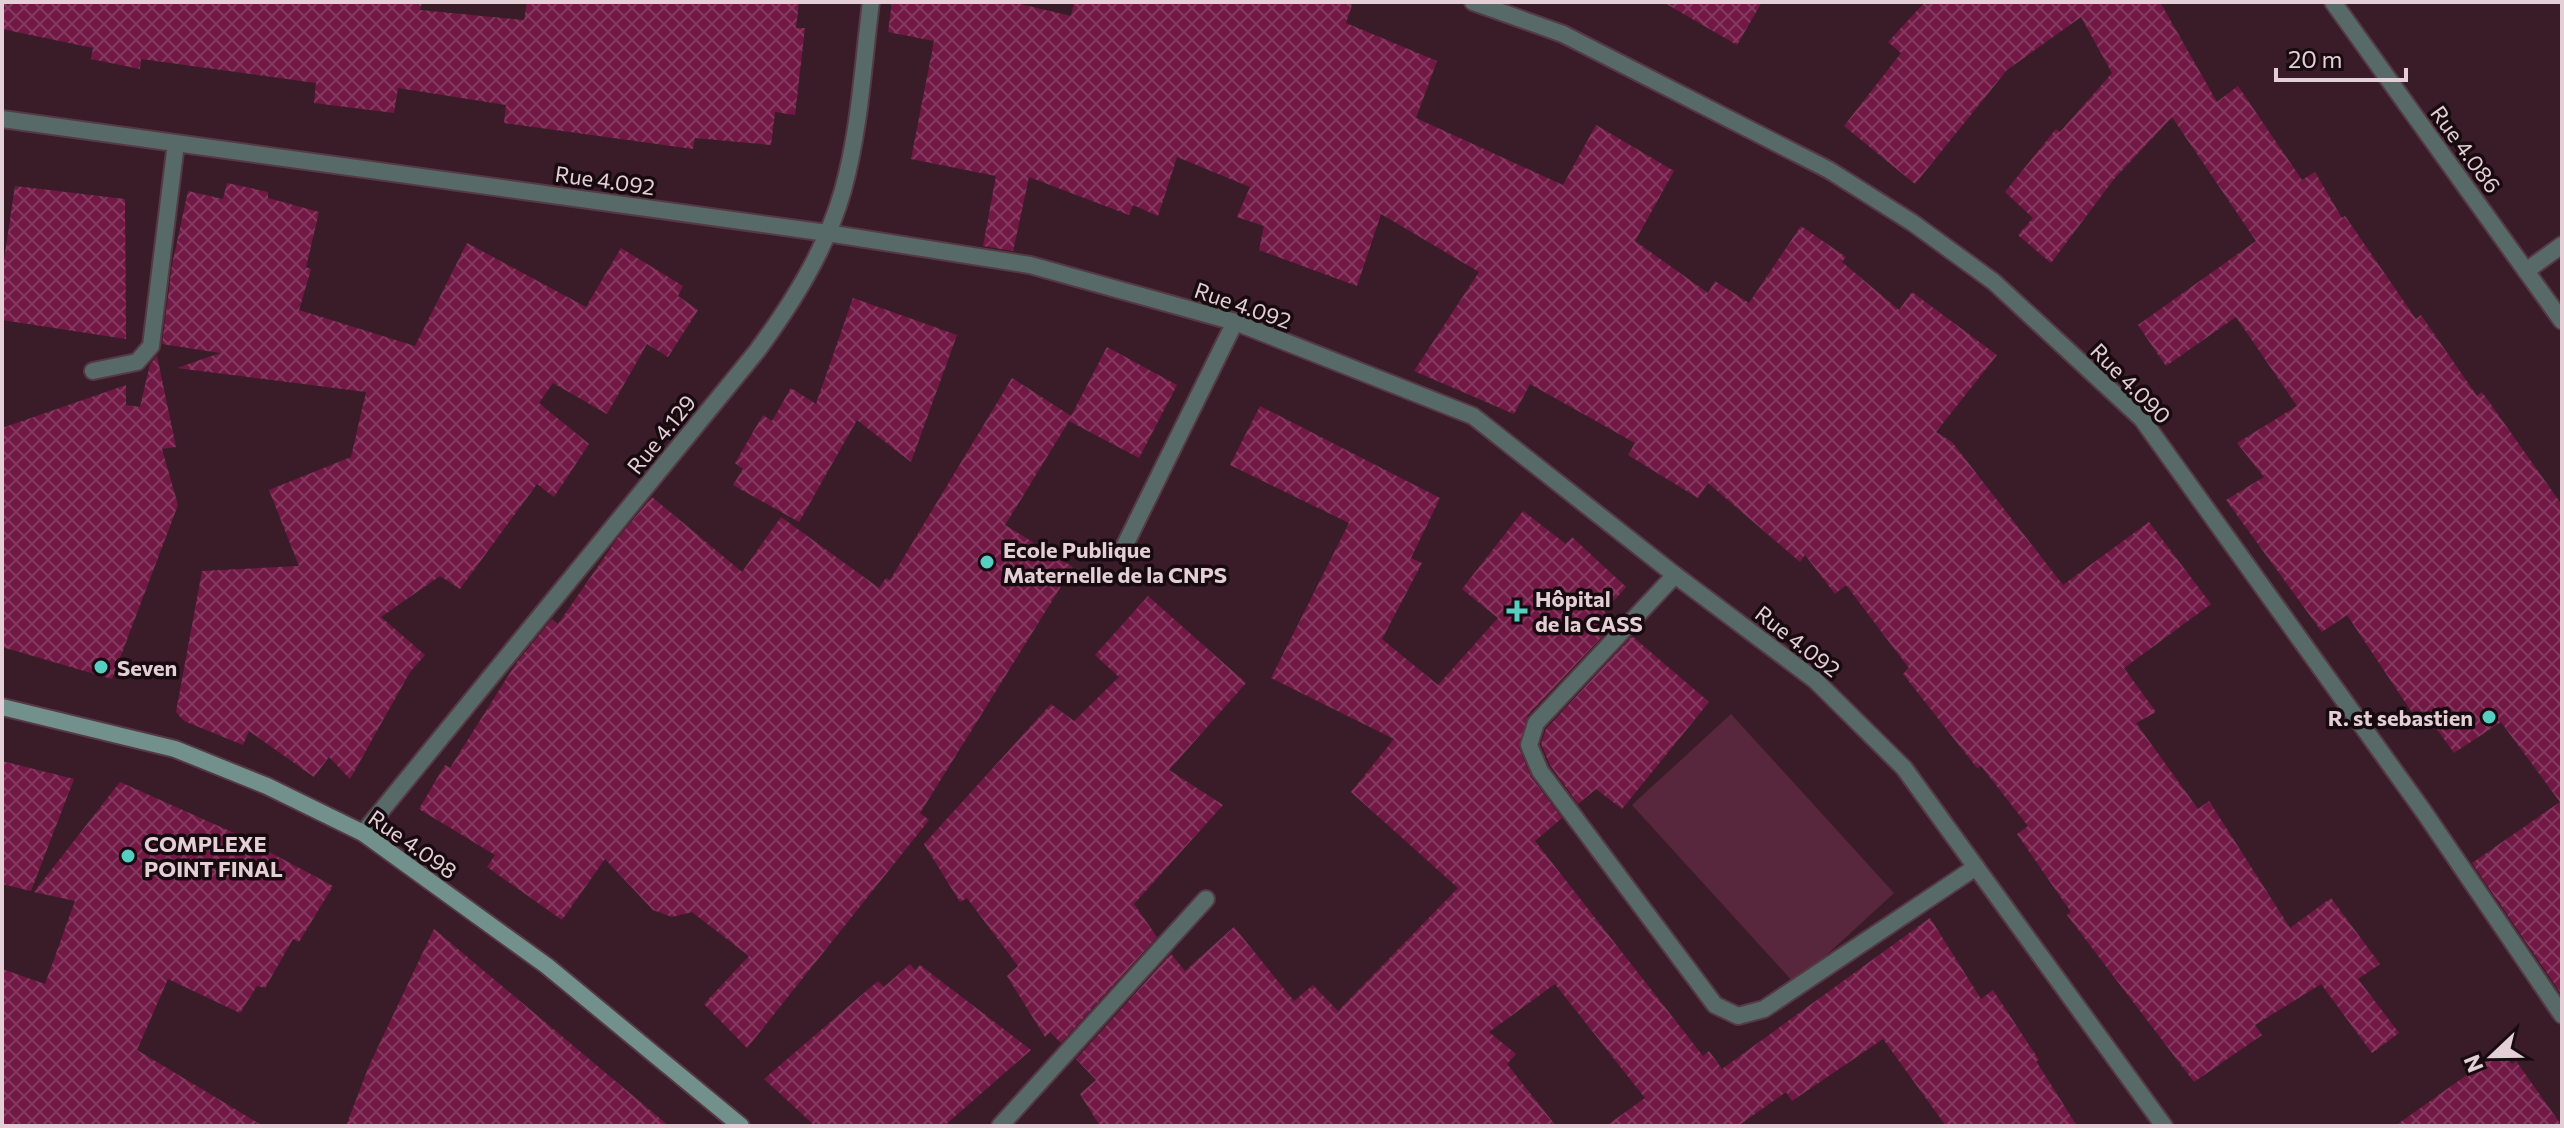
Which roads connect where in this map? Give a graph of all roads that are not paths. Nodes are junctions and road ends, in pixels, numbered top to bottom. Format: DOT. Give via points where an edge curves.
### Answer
graph roads {
  1 [pos="871,2"];
  2 [pos="1473,2"];
  3 [pos="2333,2"];
  4 [pos="2,119"];
  5 [pos="176,143"];
  6 [pos="827,233"];
  7 [pos="2562,245"];
  8 [pos="2526,271"];
  9 [pos="2562,321"];
  10 [pos="1235,322"];
  11 [pos="93,371"];
  12 [pos="1123,549"];
  13 [pos="1675,575"];
  14 [pos="2,707"];
  15 [pos="363,833"];
  16 [pos="1976,867"];
  17 [pos="1206,899"];
  18 [pos="2562,1015"];
  19 [pos="741,1126"];
  20 [pos="1000,1126"];
  21 [pos="2164,1126"];
  1 -- 6 [label="street, Rue 4.129" via="852,145"];
  2 -- 18 [label="street, Rue 4.090" via="1563,34 1829,170 1994,282 2142,419 2424,812"];
  3 -- 8 [label="street, Rue 4.086"];
  4 -- 5 [label="street, Rue 4.092"];
  5 -- 6 [label="street, Rue 4.092"];
  5 -- 11 [label="street" via="151,346 137,362"];
  6 -- 10 [label="street, Rue 4.092" via="1030,265"];
  6 -- 15 [label="street, Rue 4.129" via="797,296 757,351"];
  7 -- 8 [label="street"];
  8 -- 9 [label="street, Rue 4.086"];
  10 -- 12 [label="street"];
  10 -- 13 [label="street, Rue 4.092" via="1473,416"];
  13 -- 16 [label="street, Rue 4.092" via="1815,680 1904,768"];
  13 -- 16 [label="street" via="1536,723 1529,745 1540,771 1715,1005 1738,1016 1764,1009"];
  14 -- 15 [label="main road, Rue 4.098" via="175,749"];
  15 -- 19 [label="main road, Rue 4.098" via="547,966"];
  16 -- 21 [label="street, Rue 4.092"];
  17 -- 20 [label="street"];
}
